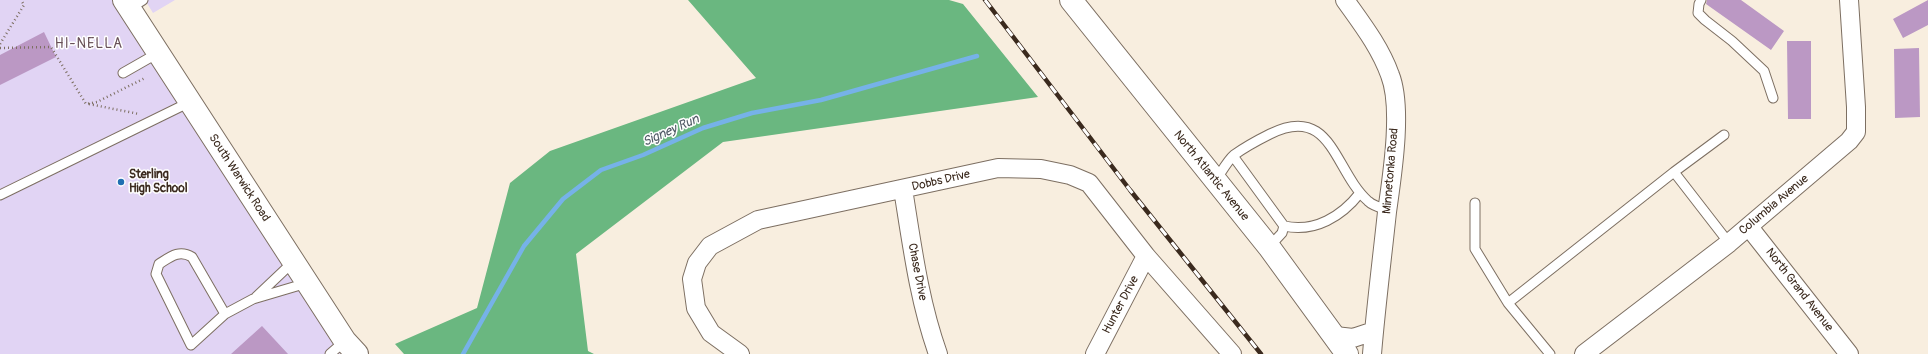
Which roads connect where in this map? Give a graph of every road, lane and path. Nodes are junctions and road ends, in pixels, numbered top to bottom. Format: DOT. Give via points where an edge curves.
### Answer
graph roads {
  1 [pos="21,0"];
  2 [pos="1071,0"];
  3 [pos="1345,0"];
  4 [pos="1702,0"];
  5 [pos="1849,0"];
  6 [pos="132,3"];
  7 [pos="0,44"];
  8 [pos="0,48"];
  9 [pos="158,53"];
  10 [pos="123,73"];
  11 [pos="145,78"];
  12 [pos="1774,98"];
  13 [pos="190,102"];
  14 [pos="86,104"];
  15 [pos="145,115"];
  16 [pos="1724,135"];
  17 [pos="1233,156"];
  18 [pos="1674,172"];
  19 [pos="1216,181"];
  20 [pos="903,189"];
  21 [pos="1360,193"];
  22 [pos="0,195"];
  23 [pos="1475,203"];
  24 [pos="1388,210"];
  25 [pos="1284,226"];
  26 [pos="1749,227"];
  27 [pos="1729,243"];
  28 [pos="1269,247"];
  29 [pos="1146,256"];
  30 [pos="293,262"];
  31 [pos="307,283"];
  32 [pos="253,299"];
  33 [pos="1508,303"];
  34 [pos="225,314"];
  35 [pos="1374,331"];
  36 [pos="1335,336"];
  37 [pos="189,350"];
  38 [pos="344,350"];
  39 [pos="740,354"];
  40 [pos="938,354"];
  41 [pos="1095,354"];
  42 [pos="1232,354"];
  43 [pos="1347,354"];
  44 [pos="1372,354"];
  45 [pos="1550,354"];
  46 [pos="1584,354"];
  47 [pos="1849,354"];
  1 -- 7 [label="path" via="24,5"];
  2 -- 19 [label="street, North Atlantic Avenue"];
  3 -- 24 [label="street, Minnetonka Road" via="1373,39 1391,76 1395,100 1395,133"];
  4 -- 12 [label="lane" via="1698,13 1764,71"];
  5 -- 26 [label="street, Columbia Avenue" via="1856,132 1836,153"];
  6 -- 9 [label="street, South Warwick Road"];
  8 -- 14 [label="path" via="51,47"];
  9 -- 10 [label="lane"];
  9 -- 13 [label="street, South Warwick Road"];
  11 -- 14 [label="path" via="97,102"];
  13 -- 22 [label="lane"];
  13 -- 30 [label="street, South Warwick Road"];
  14 -- 15 [label="path"];
  16 -- 18 [label="lane"];
  17 -- 19 [label="lane"];
  17 -- 21 [label="lane" via="1283,128 1312,127 1322,135"];
  17 -- 25 [label="lane"];
  18 -- 27 [label="lane"];
  18 -- 33 [label="lane"];
  19 -- 28 [label="street, North Atlantic Avenue"];
  20 -- 29 [label="street, Dobbs Drive" via="998,168 1041,169 1070,175 1089,183"];
  20 -- 39 [label="street, Dobbs Drive" via="758,220 710,246 697,263 692,279 696,308 711,333"];
  20 -- 40 [label="street, Chase Drive" via="927,324"];
  21 -- 24 [label="lane" via="1370,203"];
  21 -- 25 [label="lane" via="1351,205 1335,218 1297,229"];
  23 -- 33 [label="lane" via="1475,249"];
  24 -- 35 [label="street, Minnetonka Road"];
  25 -- 28 [label="lane" via="1282,233"];
  26 -- 27 [label="street, Columbia Avenue"];
  26 -- 47 [label="street, North Grand Avenue"];
  27 -- 46 [label="street, Columbia Avenue"];
  28 -- 36 [label="street, North Atlantic Avenue"];
  29 -- 41 [label="street, Hunter Drive"];
  29 -- 42 [label="street, Dobbs Drive"];
  30 -- 31 [label="street, South Warwick Road"];
  30 -- 32 [label="lane"];
  31 -- 32 [label="lane"];
  31 -- 38 [label="street, South Warwick Road"];
  32 -- 34 [label="lane"];
  33 -- 45 [label="lane"];
  34 -- 37 [label="lane"];
  34 -- 37 [label="lane" via="192,257 186,253 179,253 158,264 156,274"];
  35 -- 36 [label="street" via="1353,338"];
  35 -- 44 [label="street, Minnetonka Road"];
  36 -- 43 [label="street, North Atlantic Avenue"];
}
